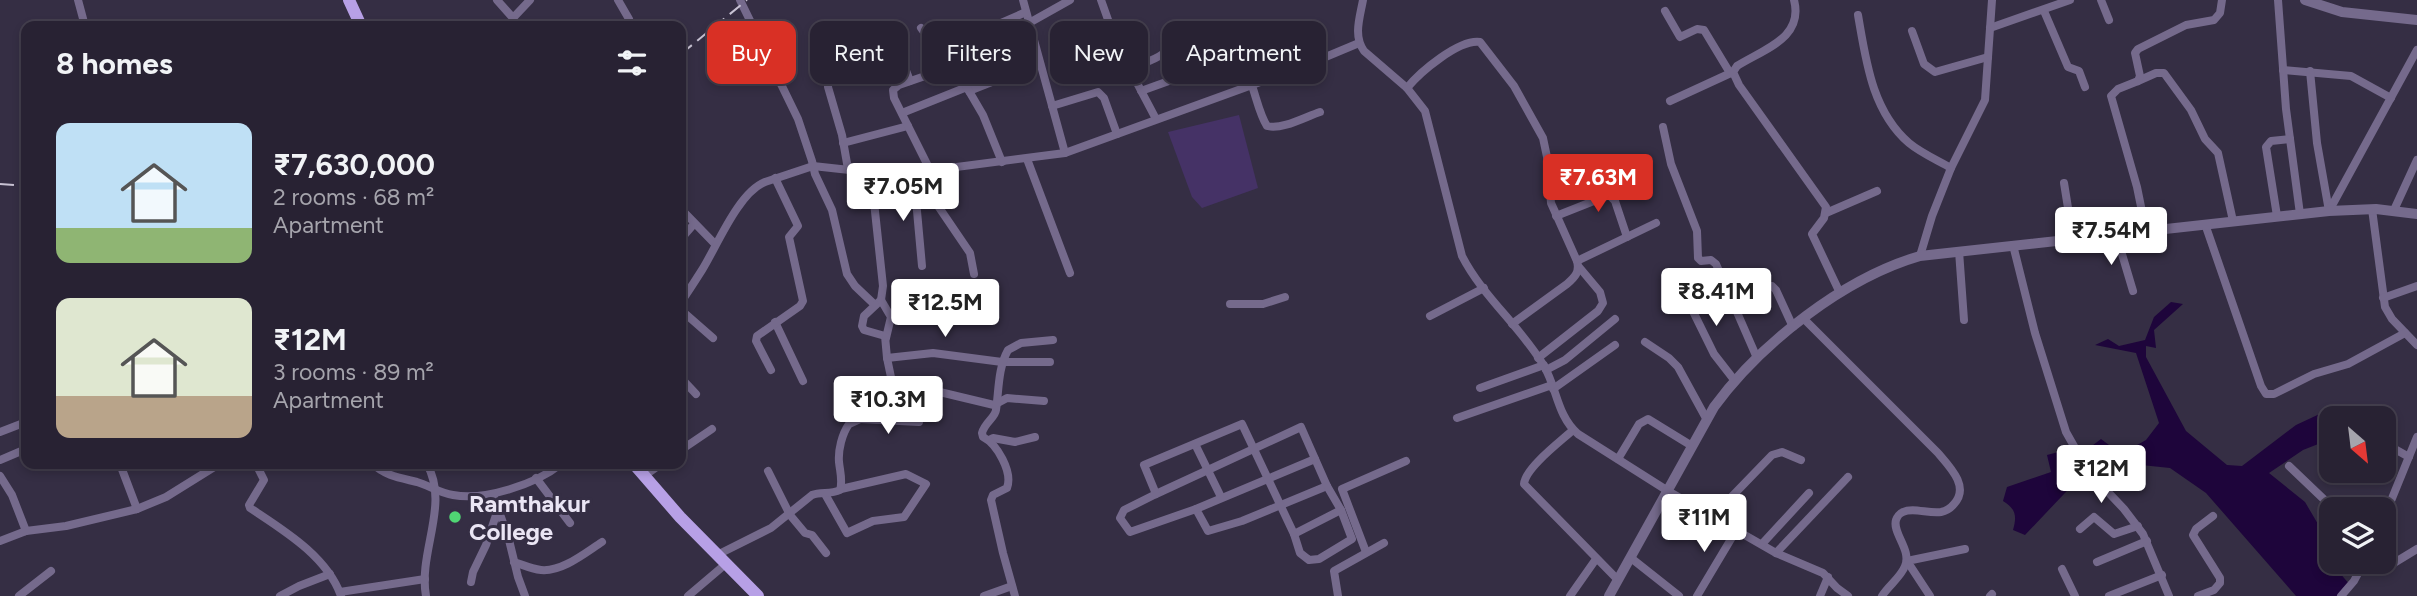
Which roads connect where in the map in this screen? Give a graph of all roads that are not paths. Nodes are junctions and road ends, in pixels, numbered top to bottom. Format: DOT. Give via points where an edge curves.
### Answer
graph roads {
  1 [pos="78,0"];
  2 [pos="349,0"];
  3 [pos="497,0"];
  4 [pos="530,0"];
  5 [pos="618,0"];
  6 [pos="740,0"];
  7 [pos="1023,0"];
  8 [pos="1070,0"];
  9 [pos="1363,0"];
  10 [pos="1794,0"];
  11 [pos="1992,0"];
  12 [pos="2070,0"];
  13 [pos="2101,0"];
  14 [pos="2222,0"];
  15 [pos="2278,0"];
  16 [pos="1103,1"];
  17 [pos="2310,1"];
  18 [pos="2044,10"];
  19 [pos="1665,11"];
  20 [pos="1026,12"];
  21 [pos="1858,15"];
  22 [pos="629,19"];
  23 [pos="2109,20"];
  24 [pos="2417,20"];
  25 [pos="84,21"];
  26 [pos="359,21"];
  27 [pos="1005,21"];
  28 [pos="1028,21"];
  29 [pos="1033,21"];
  30 [pos="1109,21"];
  31 [pos="1990,28"];
  32 [pos="1912,31"];
  33 [pos="1359,43"];
  34 [pos="1036,48"];
  35 [pos="2417,50"];
  36 [pos="1326,56"];
  37 [pos="1988,57"];
  38 [pos="1040,63"];
  39 [pos="2283,70"];
  40 [pos="2310,71"];
  41 [pos="1731,72"];
  42 [pos="908,76"];
  43 [pos="922,77"];
  44 [pos="2138,80"];
  45 [pos="910,81"];
  46 [pos="828,84"];
  47 [pos="965,84"];
  48 [pos="1137,84"];
  49 [pos="1252,85"];
  50 [pos="2085,87"];
  51 [pos="1407,88"];
  52 [pos="968,89"];
  53 [pos="1141,91"];
  54 [pos="2391,98"];
  55 [pos="1670,101"];
  56 [pos="1052,106"];
  57 [pos="1320,112"];
  58 [pos="902,113"];
  59 [pos="1156,118"];
  60 [pos="908,126"];
  61 [pos="1663,127"];
  62 [pos="1116,134"];
  63 [pos="2290,139"];
  64 [pos="843,144"];
  65 [pos="1065,153"];
  66 [pos="1027,159"];
  67 [pos="2417,160"];
  68 [pos="1002,162"];
  69 [pos="813,166"];
  70 [pos="1951,168"];
  71 [pos="848,169"];
  72 [pos="931,172"];
  73 [pos="870,174"];
  74 [pos="919,175"];
  75 [pos="775,178"];
  76 [pos="2064,183"];
  77 [pos="1877,191"];
  78 [pos="2372,209"];
  79 [pos="2394,210"];
  80 [pos="2329,211"];
  81 [pos="1826,213"];
  82 [pos="2300,214"];
  83 [pos="2417,214"];
  84 [pos="686,215"];
  85 [pos="1556,216"];
  86 [pos="2277,216"];
  87 [pos="2233,221"];
  88 [pos="1656,223"];
  89 [pos="694,224"];
  90 [pos="2205,224"];
  91 [pos="2146,231"];
  92 [pos="686,233"];
  93 [pos="2116,234"];
  94 [pos="1628,237"];
  95 [pos="2073,239"];
  96 [pos="715,244"];
  97 [pos="2013,245"];
  98 [pos="1959,251"];
  99 [pos="1920,256"];
  100 [pos="1578,264"];
  101 [pos="922,266"];
  102 [pos="1070,273"];
  103 [pos="974,274"];
  104 [pos="2417,286"];
  105 [pos="1681,287"];
  106 [pos="1484,288"];
  107 [pos="2133,291"];
  108 [pos="1840,293"];
  109 [pos="686,294"];
  110 [pos="1284,298"];
  111 [pos="2383,298"];
  112 [pos="1732,301"];
  113 [pos="878,302"];
  114 [pos="1230,304"];
  115 [pos="686,314"];
  116 [pos="1430,316"];
  117 [pos="1615,319"];
  118 [pos="1804,319"];
  119 [pos="1964,320"];
  120 [pos="775,322"];
  121 [pos="1512,324"];
  122 [pos="1793,327"];
  123 [pos="2405,333"];
  124 [pos="713,338"];
  125 [pos="886,338"];
  126 [pos="1053,340"];
  127 [pos="1646,342"];
  128 [pos="1615,345"];
  129 [pos="2417,345"];
  130 [pos="1757,358"];
  131 [pos="887,359"];
  132 [pos="1002,362"];
  133 [pos="1050,362"];
  134 [pos="1543,364"];
  135 [pos="771,370"];
  136 [pos="803,381"];
  137 [pos="1735,381"];
  138 [pos="892,382"];
  139 [pos="686,383"];
  140 [pos="1553,387"];
  141 [pos="1480,388"];
  142 [pos="696,394"];
  143 [pos="1044,401"];
  144 [pos="996,405"];
  145 [pos="1457,418"];
  146 [pos="860,419"];
  147 [pos="1707,420"];
  148 [pos="919,422"];
  149 [pos="21,424"];
  150 [pos="712,429"];
  151 [pos="1573,430"];
  152 [pos="0,432"];
  153 [pos="1035,437"];
  154 [pos="2417,437"];
  155 [pos="989,440"];
  156 [pos="1195,444"];
  157 [pos="1692,446"];
  158 [pos="686,447"];
  159 [pos="1255,449"];
  160 [pos="2396,450"];
  161 [pos="21,451"];
  162 [pos="2409,457"];
  163 [pos="1315,459"];
  164 [pos="1618,459"];
  165 [pos="0,460"];
  166 [pos="1801,460"];
  167 [pos="1406,461"];
  168 [pos="2289,466"];
  169 [pos="122,469"];
  170 [pos="211,469"];
  171 [pos="258,469"];
  172 [pos="380,469"];
  173 [pos="429,469"];
  174 [pos="552,469"];
  175 [pos="630,469"];
  176 [pos="638,469"];
  177 [pos="654,469"];
  178 [pos="768,471"];
  179 [pos="1208,472"];
  180 [pos="0,476"];
  181 [pos="643,476"];
  182 [pos="1848,477"];
  183 [pos="536,478"];
  184 [pos="1268,478"];
  185 [pos="1327,486"];
  186 [pos="841,489"];
  187 [pos="437,491"];
  188 [pos="1668,491"];
  189 [pos="1809,493"];
  190 [pos="493,494"];
  191 [pos="1156,494"];
  192 [pos="825,495"];
  193 [pos="1221,497"];
  194 [pos="2321,497"];
  195 [pos="2393,497"];
  196 [pos="1279,504"];
  197 [pos="137,509"];
  198 [pos="498,509"];
  199 [pos="1196,509"];
  200 [pos="1341,510"];
  201 [pos="790,515"];
  202 [pos="1713,516"];
  203 [pos="2213,516"];
  204 [pos="570,523"];
  205 [pos="2138,526"];
  206 [pos="1737,529"];
  207 [pos="2080,529"];
  208 [pos="26,531"];
  209 [pos="1294,534"];
  210 [pos="0,541"];
  211 [pos="2147,541"];
  212 [pos="602,542"];
  213 [pos="1384,543"];
  214 [pos="1762,544"];
  215 [pos="1965,549"];
  216 [pos="2417,549"];
  217 [pos="1366,552"];
  218 [pos="826,553"];
  219 [pos="1776,553"];
  220 [pos="1631,558"];
  221 [pos="1319,559"];
  222 [pos="1596,559"];
  223 [pos="1907,561"];
  224 [pos="514,562"];
  225 [pos="719,562"];
  226 [pos="2097,562"];
  227 [pos="2396,562"];
  228 [pos="2062,569"];
  229 [pos="51,571"];
  230 [pos="1334,571"];
  231 [pos="330,574"];
  232 [pos="2358,574"];
  233 [pos="2162,575"];
  234 [pos="1828,578"];
  235 [pos="425,579"];
  236 [pos="1618,580"];
  237 [pos="471,582"];
  238 [pos="1012,586"];
  239 [pos="2350,592"];
  240 [pos="340,594"];
  241 [pos="20,596"];
  242 [pos="280,596"];
  243 [pos="426,596"];
  244 [pos="525,596"];
  245 [pos="688,596"];
  246 [pos="749,596"];
  247 [pos="758,596"];
  248 [pos="984,596"];
  249 [pos="1015,596"];
  250 [pos="1338,596"];
  251 [pos="1570,596"];
  252 [pos="1609,596"];
  253 [pos="1679,596"];
  254 [pos="1697,596"];
  255 [pos="1820,596"];
  256 [pos="1847,596"];
  257 [pos="1882,596"];
  258 [pos="1930,596"];
  259 [pos="2075,596"];
  260 [pos="2109,596"];
  261 [pos="2169,596"];
  262 [pos="2198,596"];
  263 [pos="2341,596"];
  1 -- 25 [label="street"];
  2 -- 26 [label="main road"];
  3 -- 4 [label="street" via="513,18"];
  5 -- 22 [label="street"];
  6 -- 69 [label="street" via="798,120"];
  7 -- 20 [label="street"];
  8 -- 29 [label="street"];
  9 -- 33 [label="street"];
  10 -- 41 [label="street" via="1797,20 1789,33"];
  11 -- 31 [label="street"];
  12 -- 18 [label="street"];
  13 -- 23 [label="street"];
  14 -- 44 [label="street" via="2214,20 2186,25 2138,49"];
  15 -- 39 [label="street"];
  16 -- 30 [label="street"];
  17 -- 24 [label="street" via="2342,12"];
  18 -- 31 [label="street"];
  18 -- 50 [label="street" via="2068,66 2079,71"];
  19 -- 41 [label="street" via="1680,37 1704,30"];
  20 -- 27 [label="street"];
  20 -- 28 [label="street"];
  21 -- 70 [label="street" via="1877,99 1886,117 1911,145"];
  31 -- 37 [label="street"];
  32 -- 37 [label="street" via="1924,64 1935,72"];
  33 -- 36 [label="street"];
  33 -- 51 [label="street"];
  34 -- 38 [label="street"];
  35 -- 54 [label="street"];
  37 -- 70 [label="street" via="1984,100"];
  38 -- 52 [label="street"];
  38 -- 56 [label="street"];
  39 -- 40 [label="street"];
  39 -- 63 [label="street"];
  40 -- 54 [label="street" via="2351,76"];
  40 -- 80 [label="street"];
  41 -- 55 [label="street"];
  41 -- 81 [label="street" via="1823,201"];
  42 -- 45 [label="street"];
  43 -- 45 [label="street"];
  44 -- 87 [label="street" via="2164,74 2187,105 2220,158"];
  44 -- 91 [label="street" via="2118,89 2111,98"];
  45 -- 58 [label="street" via="893,90"];
  46 -- 64 [label="street"];
  47 -- 52 [label="street"];
  48 -- 53 [label="street"];
  49 -- 53 [label="street" via="1234,58"];
  49 -- 57 [label="street" via="1264,121 1272,128"];
  49 -- 59 [label="street"];
  51 -- 85 [label="street" via="1434,62 1480,42 1514,86 1543,138 1549,197"];
  51 -- 106 [label="street" via="1427,119 1462,256"];
  52 -- 58 [label="street"];
  52 -- 68 [label="street"];
  53 -- 59 [label="street"];
  54 -- 80 [label="street"];
  56 -- 62 [label="street" via="1098,92"];
  56 -- 65 [label="street"];
  58 -- 60 [label="street"];
  59 -- 62 [label="street"];
  60 -- 64 [label="street"];
  60 -- 72 [label="street"];
  61 -- 112 [label="street" via="1671,164 1697,231 1698,258 1714,261"];
  62 -- 65 [label="street"];
  63 -- 82 [label="street"];
  63 -- 86 [label="street" via="2271,141 2266,147"];
  64 -- 71 [label="street"];
  65 -- 66 [label="street"];
  66 -- 68 [label="street"];
  66 -- 102 [label="street"];
  67 -- 79 [label="street"];
  68 -- 72 [label="street"];
  69 -- 71 [label="street"];
  69 -- 75 [label="street"];
  69 -- 113 [label="street" via="832,210 847,274 855,286"];
  70 -- 99 [label="street"];
  71 -- 73 [label="street"];
  72 -- 74 [label="street"];
  73 -- 74 [label="street"];
  73 -- 113 [label="street" via="883,286"];
  74 -- 101 [label="street" via="916,200"];
  74 -- 103 [label="street" via="970,253"];
  75 -- 96 [label="street" via="752,190"];
  75 -- 120 [label="street" via="798,226 789,237 803,302"];
  76 -- 95 [label="street"];
  77 -- 81 [label="street"];
  78 -- 79 [label="street"];
  78 -- 80 [label="street"];
  78 -- 111 [label="street"];
  79 -- 83 [label="street"];
  80 -- 82 [label="street"];
  81 -- 108 [label="street" via="1812,234"];
  82 -- 86 [label="street"];
  84 -- 89 [label="street"];
  85 -- 94 [label="street" via="1609,195"];
  85 -- 100 [label="street"];
  86 -- 87 [label="street"];
  87 -- 90 [label="street"];
  88 -- 94 [label="street"];
  89 -- 92 [label="street"];
  89 -- 96 [label="street"];
  90 -- 91 [label="street"];
  90 -- 123 [label="street" via="2266,394 2348,364"];
  91 -- 93 [label="street"];
  93 -- 95 [label="street"];
  93 -- 107 [label="street"];
  94 -- 100 [label="street"];
  95 -- 97 [label="street"];
  96 -- 109 [label="street"];
  97 -- 98 [label="street"];
  97 -- 205 [label="street" via="2066,432 2088,471"];
  98 -- 99 [label="street"];
  98 -- 119 [label="street"];
  99 -- 108 [label="street" via="1882,268"];
  100 -- 121 [label="street" via="1574,278"];
  100 -- 134 [label="street" via="1604,303"];
  104 -- 111 [label="street"];
  105 -- 137 [label="street" via="1714,354"];
  106 -- 116 [label="street"];
  106 -- 121 [label="street"];
  108 -- 118 [label="street"];
  110 -- 114 [label="street" via="1264,304"];
  111 -- 123 [label="street" via="2392,319"];
  112 -- 122 [label="street" via="1772,286"];
  112 -- 130 [label="street"];
  113 -- 125 [label="street" via="891,317"];
  113 -- 125 [label="street" via="864,316 863,328"];
  115 -- 124 [label="street"];
  117 -- 134 [label="street" via="1565,360"];
  118 -- 122 [label="street"];
  118 -- 223 [label="street" via="1938,453 1958,480 1960,495 1947,511 1906,511 1897,517 1895,524"];
  120 -- 135 [label="street" via="756,339"];
  120 -- 136 [label="street"];
  121 -- 134 [label="street"];
  122 -- 130 [label="street"];
  123 -- 129 [label="street"];
  125 -- 131 [label="street"];
  126 -- 132 [label="street" via="1013,346"];
  127 -- 147 [label="street" via="1678,367"];
  128 -- 140 [label="street"];
  130 -- 137 [label="street"];
  131 -- 132 [label="street" via="933,353"];
  131 -- 138 [label="street"];
  132 -- 133 [label="street"];
  132 -- 144 [label="street"];
  134 -- 140 [label="street"];
  134 -- 141 [label="street"];
  137 -- 147 [label="street"];
  138 -- 144 [label="street"];
  138 -- 146 [label="street" via="869,382 869,410"];
  139 -- 142 [label="street"];
  140 -- 145 [label="street"];
  140 -- 151 [label="street"];
  143 -- 144 [label="street" via="1007,398"];
  144 -- 155 [label="street" via="995,414 982,429"];
  146 -- 148 [label="street"];
  146 -- 186 [label="street" via="844,432 839,460"];
  147 -- 157 [label="street"];
  149 -- 152 [label="street"];
  150 -- 158 [label="street"];
  151 -- 164 [label="street"];
  151 -- 222 [label="street" via="1531,469 1524,484"];
  153 -- 155 [label="street" via="1015,442"];
  154 -- 162 [label="street"];
  155 -- 238 [label="street" via="1009,477 1007,488 992,500"];
  156 -- 159 [label="street" via="1242,424"];
  156 -- 179 [label="street"];
  156 -- 191 [label="street" via="1144,465"];
  157 -- 164 [label="street" via="1648,419 1639,424"];
  157 -- 188 [label="street"];
  159 -- 163 [label="street" via="1301,427"];
  159 -- 179 [label="street"];
  159 -- 184 [label="street"];
  160 -- 162 [label="street"];
  161 -- 165 [label="street"];
  162 -- 195 [label="street"];
  163 -- 184 [label="street"];
  163 -- 185 [label="street"];
  164 -- 188 [label="street"];
  166 -- 202 [label="street" via="1782,452 1772,455"];
  167 -- 217 [label="street" via="1342,489"];
  168 -- 194 [label="street"];
  169 -- 197 [label="street"];
  170 -- 197 [label="street"];
  171 -- 231 [label="street" via="264,480 250,508 309,552"];
  172 -- 187 [label="street"];
  173 -- 187 [label="street"];
  174 -- 183 [label="street"];
  175 -- 225 [label="main road"];
  176 -- 181 [label="main road"];
  177 -- 181 [label="street"];
  178 -- 201 [label="street"];
  179 -- 191 [label="street"];
  179 -- 193 [label="street"];
  180 -- 208 [label="street"];
  181 -- 225 [label="main road"];
  182 -- 219 [label="street"];
  183 -- 190 [label="street"];
  183 -- 204 [label="street"];
  184 -- 193 [label="street"];
  184 -- 196 [label="street"];
  185 -- 196 [label="street"];
  185 -- 200 [label="street"];
  186 -- 192 [label="street"];
  186 -- 192 [label="street" via="906,474 926,484 904,517 873,521 847,533"];
  187 -- 190 [label="street" via="468,497"];
  187 -- 235 [label="street"];
  188 -- 202 [label="street"];
  188 -- 220 [label="street"];
  189 -- 214 [label="street"];
  190 -- 198 [label="street"];
  191 -- 199 [label="street" via="1124,510 1120,518 1130,532"];
  192 -- 201 [label="street" via="812,495"];
  193 -- 199 [label="street"];
  196 -- 199 [label="street" via="1208,531"];
  196 -- 209 [label="street"];
  197 -- 208 [label="street"];
  198 -- 224 [label="street"];
  198 -- 237 [label="street"];
  200 -- 209 [label="street"];
  200 -- 221 [label="street" via="1352,539"];
  201 -- 218 [label="street"];
  201 -- 225 [label="street"];
  202 -- 206 [label="street"];
  203 -- 262 [label="street" via="2193,535 2220,583"];
  205 -- 207 [label="street" via="2114,534 2094,517"];
  205 -- 211 [label="street"];
  206 -- 214 [label="street"];
  206 -- 254 [label="street"];
  208 -- 210 [label="street"];
  209 -- 221 [label="street" via="1300,553 1309,560"];
  211 -- 226 [label="street"];
  211 -- 233 [label="street"];
  212 -- 224 [label="street" via="552,569"];
  213 -- 217 [label="street"];
  214 -- 219 [label="street"];
  215 -- 223 [label="street"];
  216 -- 227 [label="street"];
  217 -- 230 [label="street"];
  219 -- 234 [label="street"];
  220 -- 236 [label="street"];
  220 -- 253 [label="street"];
  221 -- 230 [label="street"];
  222 -- 236 [label="street"];
  222 -- 251 [label="street"];
  223 -- 257 [label="street"];
  223 -- 258 [label="street"];
  224 -- 244 [label="street"];
  225 -- 245 [label="street"];
  225 -- 246 [label="main road"];
  225 -- 247 [label="main road"];
  228 -- 259 [label="street"];
  229 -- 241 [label="street"];
  230 -- 250 [label="street"];
  231 -- 240 [label="street"];
  231 -- 242 [label="street"];
  232 -- 239 [label="street"];
  233 -- 260 [label="street"];
  233 -- 261 [label="street"];
  234 -- 255 [label="street"];
  234 -- 256 [label="street"];
  235 -- 240 [label="street"];
  235 -- 243 [label="street"];
  236 -- 252 [label="street"];
  238 -- 248 [label="street"];
  238 -- 249 [label="street"];
  239 -- 263 [label="street"];
}
